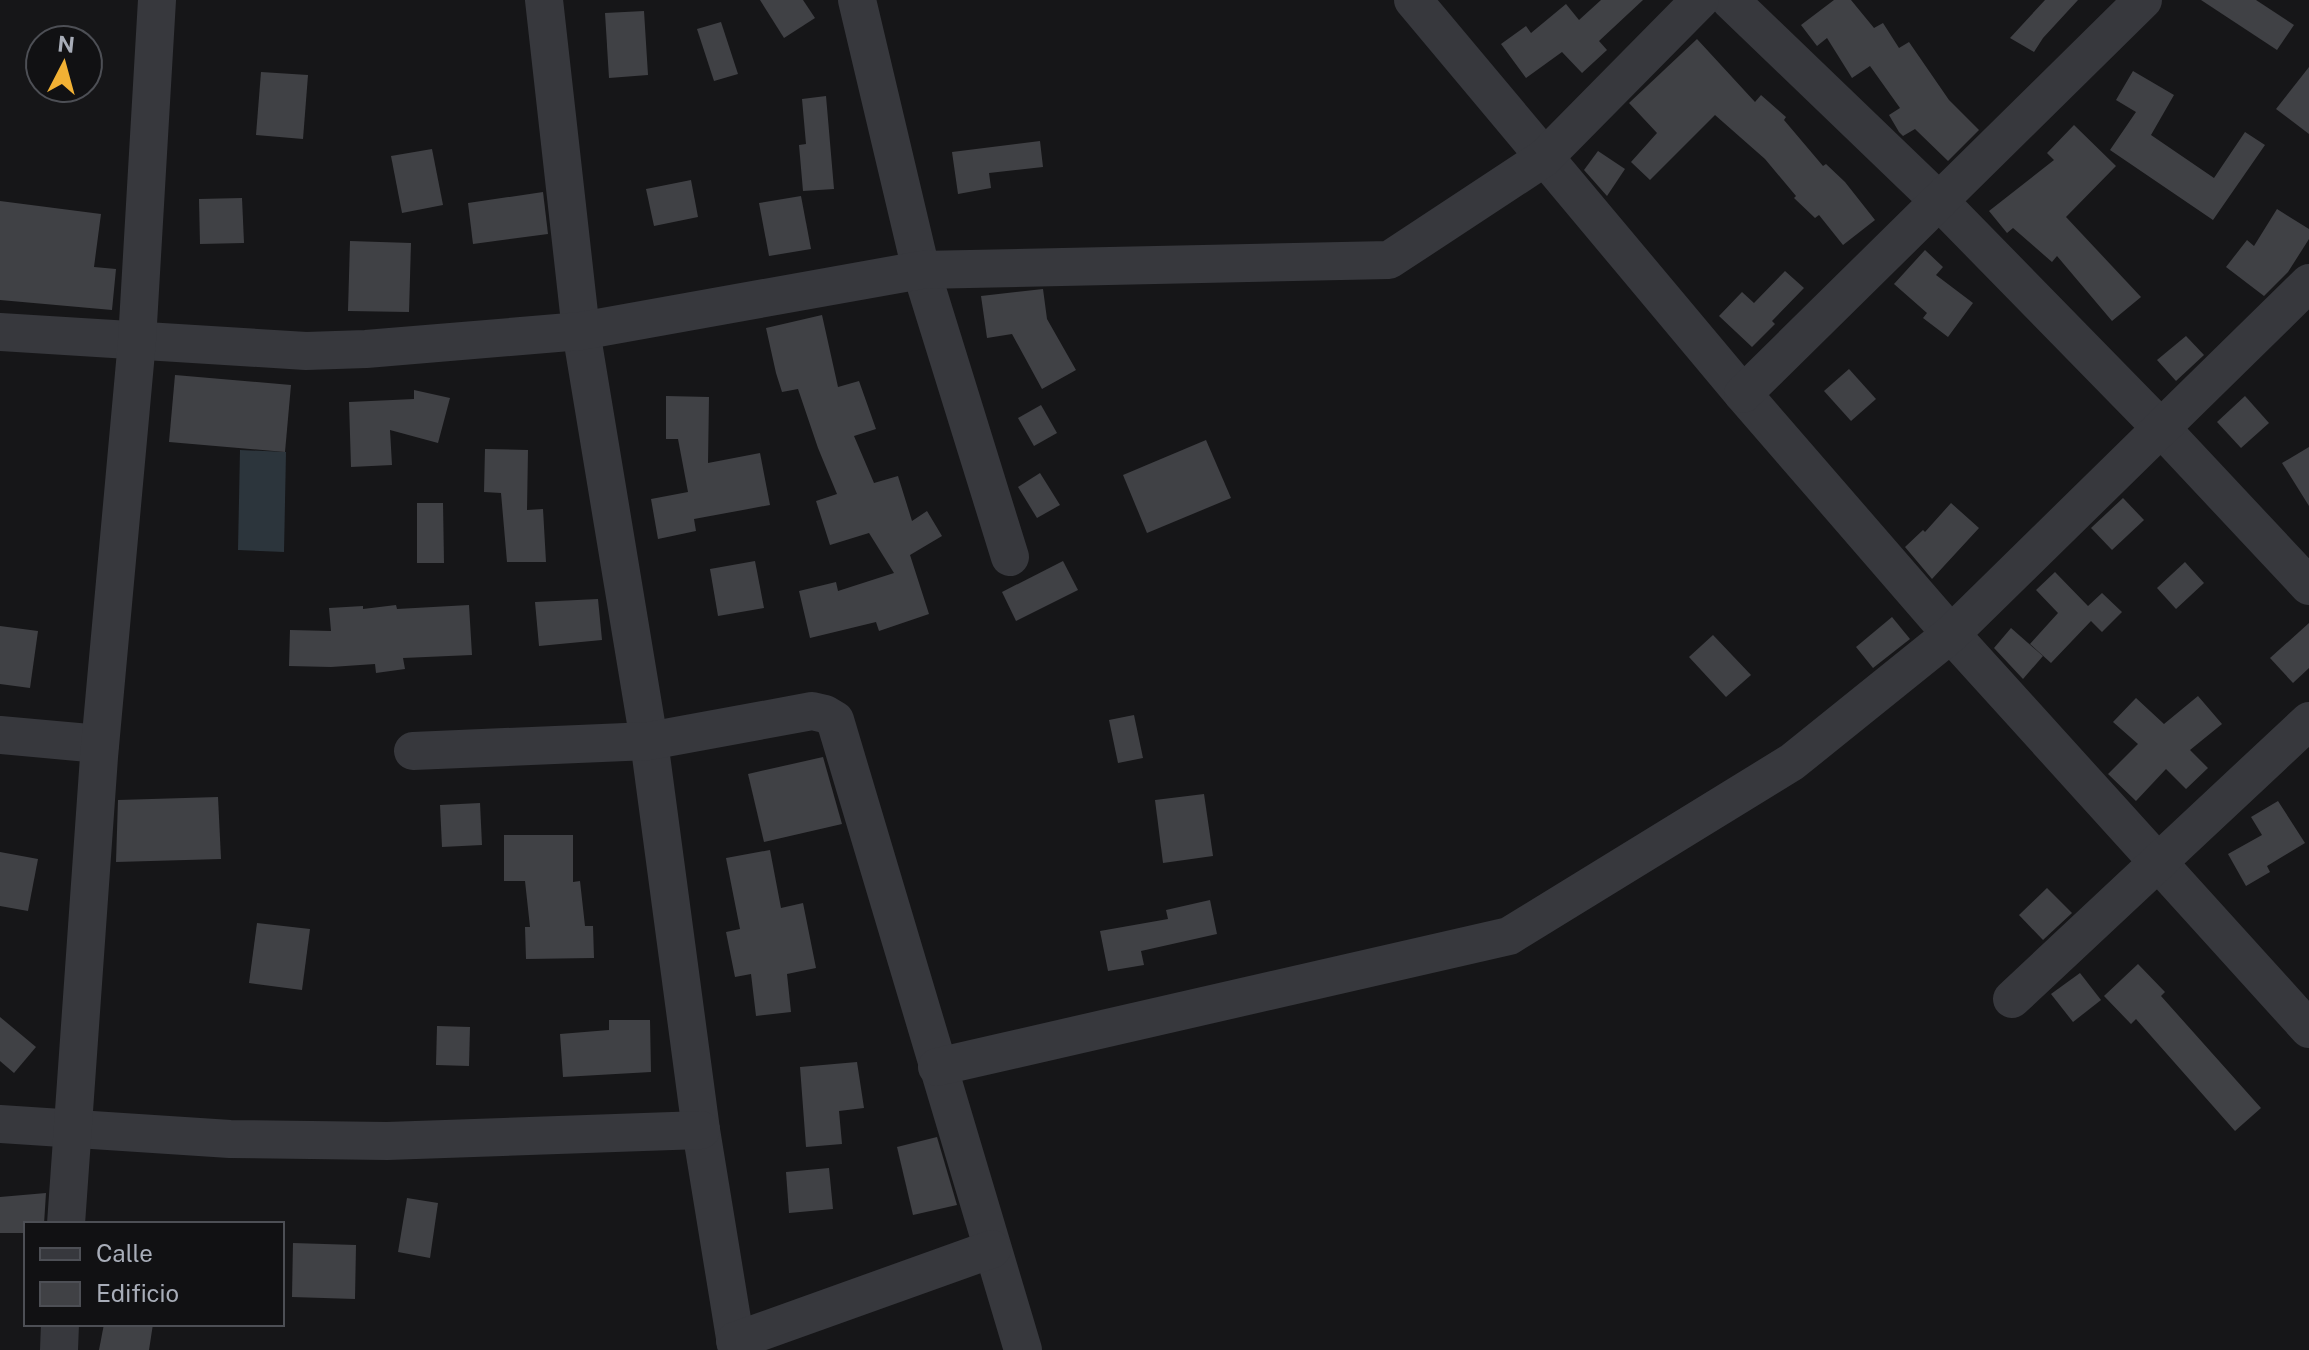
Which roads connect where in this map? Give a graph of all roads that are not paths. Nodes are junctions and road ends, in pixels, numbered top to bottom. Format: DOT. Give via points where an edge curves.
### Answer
graph roads {
  1 [pos="157,0"];
  2 [pos="544,0"];
  3 [pos="857,0"];
  4 [pos="1413,0"];
  5 [pos="1700,0"];
  6 [pos="1730,0"];
  7 [pos="2143,0"];
  8 [pos="1544,158"];
  9 [pos="1939,201"];
  10 [pos="921,270"];
  11 [pos="2309,283"];
  12 [pos="581,331"];
  13 [pos="0,332"];
  14 [pos="137,341"];
  15 [pos="1743,394"];
  16 [pos="2161,428"];
  17 [pos="1010,557"];
  18 [pos="2309,586"];
  19 [pos="1951,634"];
  20 [pos="2309,721"];
  21 [pos="0,735"];
  22 [pos="649,741"];
  23 [pos="100,744"];
  24 [pos="413,751"];
  25 [pos="2158,862"];
  26 [pos="2012,999"];
  27 [pos="2309,1029"];
  28 [pos="937,1067"];
  29 [pos="0,1124"];
  30 [pos="71,1129"];
  31 [pos="701,1130"];
  32 [pos="66,1222"];
  33 [pos="992,1249"];
  34 [pos="60,1326"];
  35 [pos="736,1346"];
  36 [pos="59,1350"];
  37 [pos="1023,1350"];
  1 -- 14 [label="street"];
  2 -- 12 [label="street"];
  3 -- 10 [label="street"];
  4 -- 8 [label="street"];
  5 -- 8 [label="street"];
  6 -- 9 [label="street"];
  7 -- 9 [label="street"];
  8 -- 10 [label="street" via="1389,260"];
  8 -- 15 [label="street"];
  9 -- 15 [label="street"];
  9 -- 16 [label="street"];
  10 -- 12 [label="street"];
  10 -- 17 [label="street"];
  11 -- 16 [label="street"];
  12 -- 14 [label="street" via="306,351"];
  12 -- 22 [label="street"];
  13 -- 14 [label="street"];
  14 -- 23 [label="street"];
  15 -- 19 [label="street"];
  16 -- 18 [label="street"];
  16 -- 19 [label="street"];
  19 -- 25 [label="street"];
  19 -- 28 [label="street" via="1792,762 1509,936"];
  20 -- 25 [label="street"];
  21 -- 23 [label="street"];
  22 -- 24 [label="street"];
  22 -- 28 [label="street" via="812,711 835,720"];
  22 -- 31 [label="street"];
  23 -- 30 [label="street"];
  25 -- 26 [label="street"];
  25 -- 27 [label="street"];
  28 -- 33 [label="street"];
  29 -- 30 [label="street"];
  30 -- 31 [label="street" via="387,1141"];
  30 -- 32 [label="street"];
  31 -- 35 [label="street"];
  33 -- 35 [label="street"];
  33 -- 37 [label="street"];
  34 -- 36 [label="street"];
}
